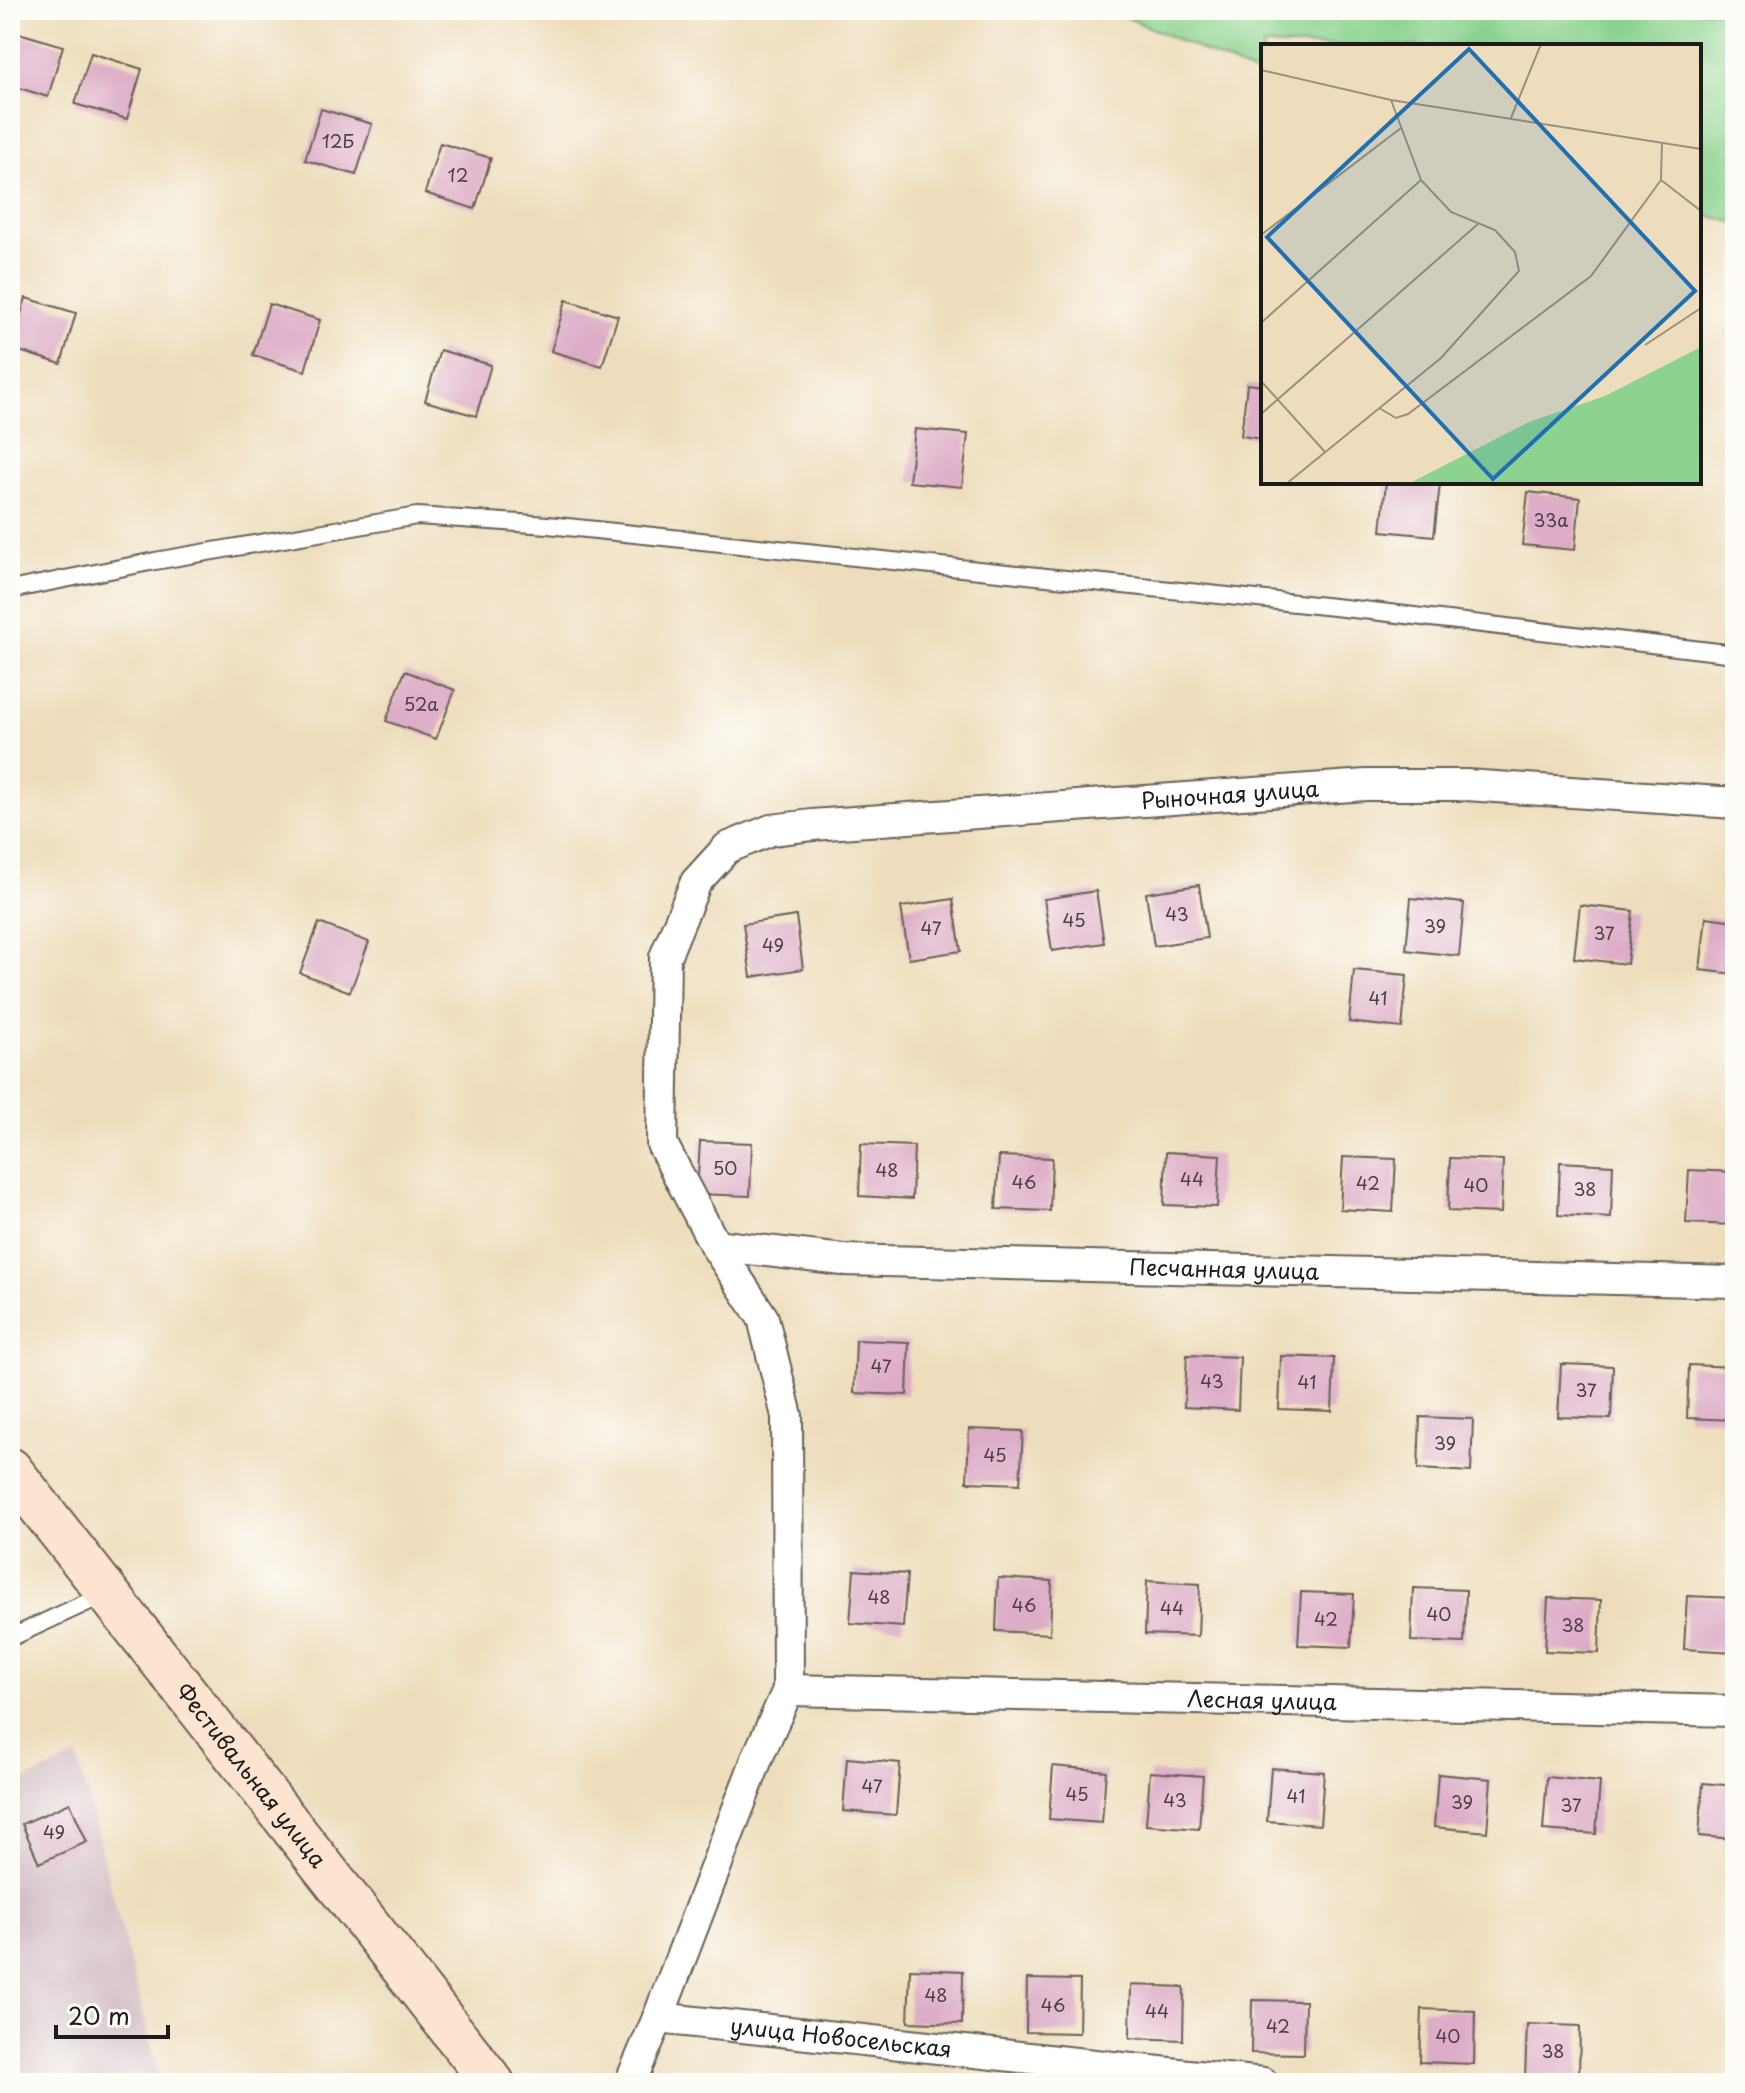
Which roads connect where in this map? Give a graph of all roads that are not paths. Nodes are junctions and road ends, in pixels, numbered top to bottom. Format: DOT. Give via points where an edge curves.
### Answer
graph roads {
  1 [pos="10,590"];
  2 [pos="1735,654"];
  3 [pos="1735,803"];
  4 [pos="715,1245"];
  5 [pos="1735,1282"];
  6 [pos="10,1469"];
  7 [pos="107,1594"];
  8 [pos="10,1638"];
  9 [pos="788,1690"];
  10 [pos="1735,1711"];
  11 [pos="658,2018"];
  12 [pos="493,2083"];
  13 [pos="630,2083"];
  14 [pos="1263,2083"];
  1 -- 2 [label="lane" via="417,516 548,525 1372,611"];
  3 -- 4 [label="street, Рыночная улица" via="1466,785 1366,785 812,825 771,830 727,848 696,882 665,957 662,1144"];
  4 -- 5 [label="street, Песчанная улица" via="843,1260"];
  4 -- 9 [label="street" via="763,1318 787,1416"];
  6 -- 7 [label="street, Фестивальная улица"];
  7 -- 8 [label="lane"];
  7 -- 12 [label="street, Фестивальная улица"];
  9 -- 10 [label="street, Лесная улица"];
  9 -- 11 [label="street"];
  11 -- 13 [label="street"];
  11 -- 14 [label="street, улица Новосельская"];
}
